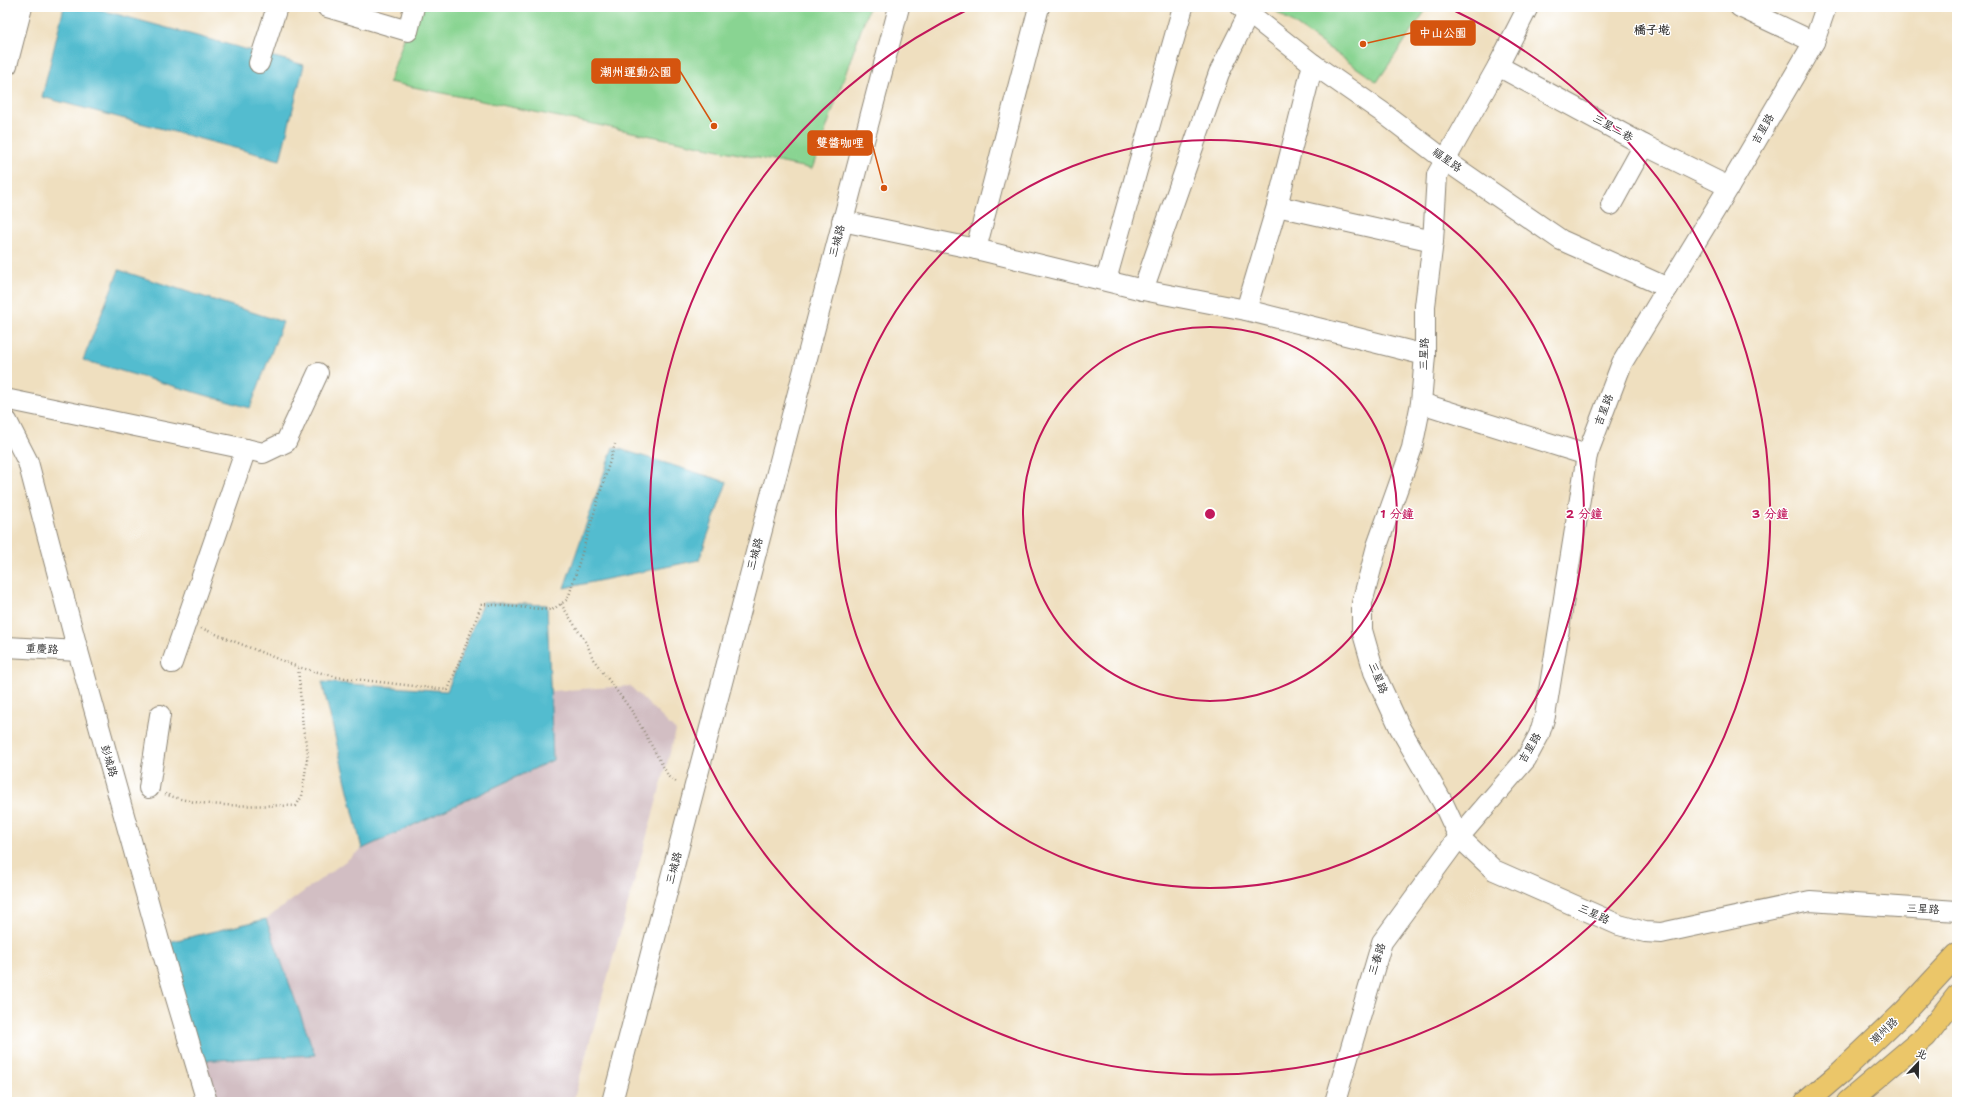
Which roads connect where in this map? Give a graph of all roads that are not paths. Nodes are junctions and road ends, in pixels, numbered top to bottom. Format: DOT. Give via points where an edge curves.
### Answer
graph roads {
  1 [pos="22,7"];
  2 [pos="277,7"];
  3 [pos="327,7"];
  4 [pos="414,7"];
  5 [pos="899,7"];
  6 [pos="1039,7"];
  7 [pos="1183,7"];
  8 [pos="1528,7"];
  9 [pos="1740,7"];
  10 [pos="1826,7"];
  11 [pos="1245,10"];
  12 [pos="1814,42"];
  13 [pos="259,63"];
  14 [pos="1313,64"];
  15 [pos="7,66"];
  16 [pos="1498,66"];
  17 [pos="1644,145"];
  18 [pos="1445,160"];
  19 [pos="1729,187"];
  20 [pos="1611,205"];
  21 [pos="1277,206"];
  22 [pos="842,221"];
  23 [pos="1433,241"];
  24 [pos="976,249"];
  25 [pos="1106,280"];
  26 [pos="1668,288"];
  27 [pos="1143,290"];
  28 [pos="1246,310"];
  29 [pos="1425,355"];
  30 [pos="318,373"];
  31 [pos="7,402"];
  32 [pos="1421,403"];
  33 [pos="7,421"];
  34 [pos="246,449"];
  35 [pos="1587,455"];
  36 [pos="7,647"];
  37 [pos="78,651"];
  38 [pos="172,663"];
  39 [pos="160,715"];
  40 [pos="149,788"];
  41 [pos="1459,837"];
  42 [pos="1957,912"];
  43 [pos="1957,955"];
  44 [pos="1957,996"];
  45 [pos="207,1102"];
  46 [pos="612,1102"];
  47 [pos="1335,1102"];
  48 [pos="1806,1102"];
  49 [pos="1848,1102"];
  1 -- 15 [label="street"];
  2 -- 13 [label="street"];
  3 -- 4 [label="street" via="408,31"];
  5 -- 22 [label="street, 三城路"];
  6 -- 24 [label="street"];
  7 -- 25 [label="street"];
  8 -- 16 [label="street, 三星路"];
  9 -- 12 [label="street"];
  10 -- 12 [label="street, 吉星路"];
  11 -- 14 [label="street, 福星路"];
  11 -- 27 [label="street" via="1219,73"];
  12 -- 19 [label="street, 吉星路"];
  14 -- 18 [label="street, 福星路"];
  14 -- 21 [label="street"];
  16 -- 17 [label="street, 三星二巷"];
  16 -- 18 [label="street, 三星路"];
  17 -- 19 [label="street, 三星二巷"];
  17 -- 20 [label="street"];
  18 -- 23 [label="street, 三星路" via="1437,175"];
  18 -- 26 [label="street, 福星路" via="1561,240"];
  19 -- 26 [label="street, 吉星路"];
  21 -- 23 [label="street"];
  21 -- 28 [label="street"];
  22 -- 24 [label="street"];
  22 -- 46 [label="street, 三城路"];
  23 -- 29 [label="street, 三星路" via="1425,306"];
  24 -- 25 [label="street"];
  25 -- 27 [label="street"];
  26 -- 35 [label="street, 吉星路" via="1622,363"];
  27 -- 28 [label="street"];
  28 -- 29 [label="street"];
  29 -- 32 [label="street, 三星路"];
  30 -- 34 [label="street" via="286,442 263,453"];
  31 -- 34 [label="street" via="10,400"];
  32 -- 35 [label="street"];
  32 -- 41 [label="street, 三星路" via="1412,448 1377,546 1362,603 1362,630 1374,672 1400,728 1443,803"];
  33 -- 37 [label="street, 彭城路" via="28,462"];
  34 -- 38 [label="street"];
  35 -- 41 [label="street, 吉星路" via="1540,735 1526,759"];
  36 -- 37 [label="street, 重慶路"];
  37 -- 45 [label="street, 彭城路"];
  39 -- 40 [label="street"];
  41 -- 42 [label="street, 三星路" via="1494,870 1619,925 1645,932 1661,932 1810,901"];
  41 -- 47 [label="street, 三春路" via="1382,942"];
  43 -- 48 [label="main road, 潮州路" via="1905,1011"];
  44 -- 49 [label="main road" via="1926,1036"];
}
